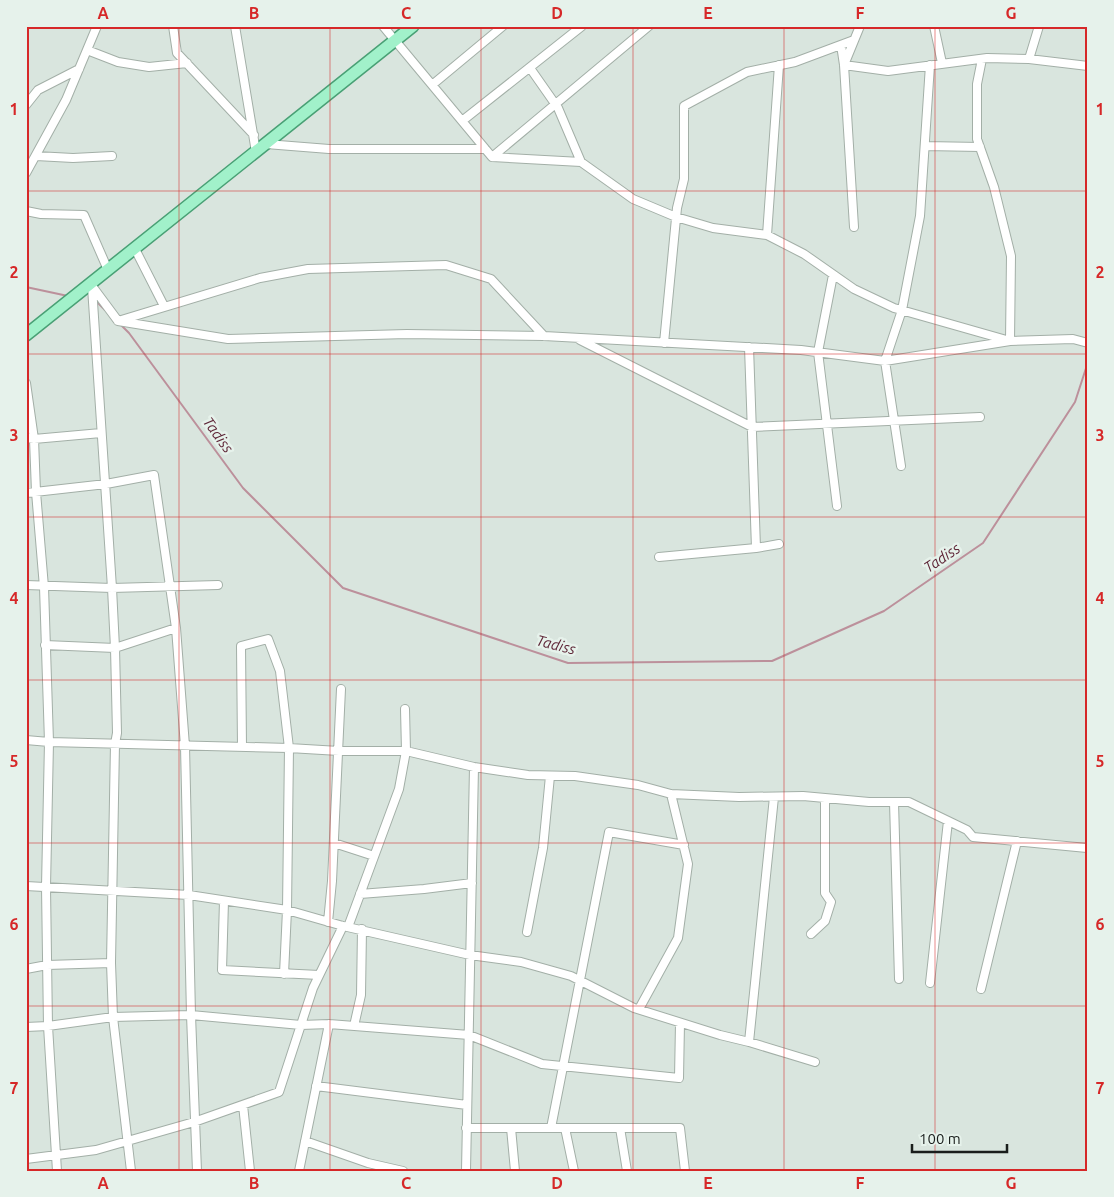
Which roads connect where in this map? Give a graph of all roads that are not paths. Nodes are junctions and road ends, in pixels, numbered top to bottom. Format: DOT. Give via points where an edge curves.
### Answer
graph roads {
  1 [pos="97,26"];
  2 [pos="173,26"];
  3 [pos="235,26"];
  4 [pos="383,26"];
  5 [pos="413,26"];
  6 [pos="503,26"];
  7 [pos="582,26"];
  8 [pos="649,26"];
  9 [pos="860,26"];
  10 [pos="934,26"];
  11 [pos="1039,26"];
  12 [pos="395,40"];
  13 [pos="854,40"];
  14 [pos="841,45"];
  15 [pos="87,50"];
  16 [pos="982,59"];
  17 [pos="1029,59"];
  18 [pos="187,63"];
  19 [pos="942,64"];
  20 [pos="779,65"];
  21 [pos="844,65"];
  22 [pos="930,65"];
  23 [pos="1088,66"];
  24 [pos="530,68"];
  25 [pos="79,69"];
  26 [pos="432,85"];
  27 [pos="556,104"];
  28 [pos="26,105"];
  29 [pos="462,121"];
  30 [pos="254,135"];
  31 [pos="266,144"];
  32 [pos="925,146"];
  33 [pos="980,147"];
  34 [pos="485,148"];
  35 [pos="256,152"];
  36 [pos="36,156"];
  37 [pos="112,156"];
  38 [pos="492,158"];
  39 [pos="581,162"];
  40 [pos="26,173"];
  41 [pos="26,211"];
  42 [pos="676,217"];
  43 [pos="854,227"];
  44 [pos="767,235"];
  45 [pos="135,248"];
  46 [pos="108,270"];
  47 [pos="833,275"];
  48 [pos="91,286"];
  49 [pos="164,306"];
  50 [pos="902,310"];
  51 [pos="118,321"];
  52 [pos="26,335"];
  53 [pos="544,336"];
  54 [pos="577,338"];
  55 [pos="1010,341"];
  56 [pos="664,343"];
  57 [pos="1088,343"];
  58 [pos="749,348"];
  59 [pos="818,352"];
  60 [pos="884,361"];
  61 [pos="26,383"];
  62 [pos="980,417"];
  63 [pos="894,422"];
  64 [pos="827,423"];
  65 [pos="752,427"];
  66 [pos="102,433"];
  67 [pos="30,438"];
  68 [pos="901,466"];
  69 [pos="106,484"];
  70 [pos="36,492"];
  71 [pos="26,493"];
  72 [pos="837,506"];
  73 [pos="779,544"];
  74 [pos="756,548"];
  75 [pos="659,557"];
  76 [pos="218,585"];
  77 [pos="26,586"];
  78 [pos="170,586"];
  79 [pos="44,587"];
  80 [pos="112,588"];
  81 [pos="176,628"];
  82 [pos="45,645"];
  83 [pos="115,648"];
  84 [pos="340,689"];
  85 [pos="404,709"];
  86 [pos="26,740"];
  87 [pos="49,742"];
  88 [pos="115,744"];
  89 [pos="185,746"];
  90 [pos="242,746"];
  91 [pos="289,748"];
  92 [pos="339,751"];
  93 [pos="406,751"];
  94 [pos="474,767"];
  95 [pos="550,776"];
  96 [pos="671,794"];
  97 [pos="774,796"];
  98 [pos="825,798"];
  99 [pos="894,802"];
  100 [pos="948,821"];
  101 [pos="1017,841"];
  102 [pos="334,843"];
  103 [pos="684,845"];
  104 [pos="1087,848"];
  105 [pos="374,856"];
  106 [pos="472,883"];
  107 [pos="26,886"];
  108 [pos="46,887"];
  109 [pos="112,891"];
  110 [pos="360,894"];
  111 [pos="189,895"];
  112 [pos="224,901"];
  113 [pos="287,910"];
  114 [pos="328,922"];
  115 [pos="345,926"];
  116 [pos="362,929"];
  117 [pos="527,932"];
  118 [pos="811,934"];
  119 [pos="470,955"];
  120 [pos="111,963"];
  121 [pos="47,965"];
  122 [pos="26,969"];
  123 [pos="284,974"];
  124 [pos="319,975"];
  125 [pos="899,979"];
  126 [pos="581,982"];
  127 [pos="930,983"];
  128 [pos="981,989"];
  129 [pos="638,1009"];
  130 [pos="191,1015"];
  131 [pos="113,1017"];
  132 [pos="680,1023"];
  133 [pos="330,1024"];
  134 [pos="301,1025"];
  135 [pos="48,1026"];
  136 [pos="354,1026"];
  137 [pos="26,1027"];
  138 [pos="469,1035"];
  139 [pos="750,1042"];
  140 [pos="815,1062"];
  141 [pos="564,1067"];
  142 [pos="316,1086"];
  143 [pos="243,1105"];
  144 [pos="466,1105"];
  145 [pos="194,1122"];
  146 [pos="466,1128"];
  147 [pos="511,1128"];
  148 [pos="551,1128"];
  149 [pos="565,1128"];
  150 [pos="620,1128"];
  151 [pos="128,1140"];
  152 [pos="305,1142"];
  153 [pos="57,1156"];
  154 [pos="26,1159"];
  155 [pos="58,1171"];
  156 [pos="131,1171"];
  157 [pos="197,1171"];
  158 [pos="250,1171"];
  159 [pos="299,1171"];
  160 [pos="403,1171"];
  161 [pos="466,1171"];
  162 [pos="516,1171"];
  163 [pos="574,1171"];
  164 [pos="627,1171"];
  165 [pos="685,1171"];
  1 -- 15 [label="street"];
  2 -- 18 [label="street" via="177,53"];
  3 -- 30 [label="street"];
  4 -- 12 [label="street"];
  5 -- 12 [label="main road"];
  6 -- 26 [label="street"];
  7 -- 24 [label="street"];
  8 -- 27 [label="street"];
  9 -- 13 [label="street"];
  10 -- 19 [label="street"];
  11 -- 17 [label="street"];
  12 -- 26 [label="street"];
  12 -- 31 [label="main road"];
  13 -- 14 [label="street"];
  13 -- 21 [label="street"];
  14 -- 20 [label="street"];
  14 -- 21 [label="street"];
  15 -- 18 [label="street" via="118,62 149,67"];
  15 -- 25 [label="street"];
  16 -- 17 [label="street"];
  16 -- 19 [label="street"];
  16 -- 33 [label="street" via="978,84"];
  17 -- 23 [label="street"];
  18 -- 30 [label="street"];
  19 -- 22 [label="street"];
  20 -- 42 [label="street" via="747,72 684,106 684,179"];
  20 -- 44 [label="street"];
  21 -- 22 [label="street" via="888,71"];
  21 -- 43 [label="street"];
  22 -- 32 [label="street"];
  24 -- 27 [label="street"];
  24 -- 29 [label="street"];
  25 -- 28 [label="street" via="38,90"];
  25 -- 36 [label="street"];
  26 -- 29 [label="street"];
  27 -- 38 [label="street"];
  27 -- 39 [label="street"];
  29 -- 34 [label="street"];
  30 -- 35 [label="street"];
  31 -- 34 [label="street" via="330,148"];
  31 -- 35 [label="main road"];
  32 -- 33 [label="street"];
  32 -- 50 [label="street" via="920,216"];
  33 -- 55 [label="street" via="994,187 1011,256"];
  34 -- 38 [label="street"];
  35 -- 45 [label="main road"];
  36 -- 37 [label="street"];
  36 -- 40 [label="street"];
  38 -- 39 [label="street"];
  39 -- 42 [label="street" via="633,199"];
  41 -- 46 [label="street" via="84,215"];
  42 -- 44 [label="street" via="714,228"];
  42 -- 56 [label="street"];
  44 -- 47 [label="street" via="804,254"];
  45 -- 46 [label="main road"];
  45 -- 49 [label="street"];
  46 -- 48 [label="main road"];
  47 -- 50 [label="street" via="854,289"];
  47 -- 59 [label="street"];
  48 -- 51 [label="street"];
  48 -- 52 [label="main road"];
  48 -- 66 [label="street"];
  49 -- 51 [label="street"];
  49 -- 53 [label="street" via="260,278 308,269 446,265 491,279"];
  50 -- 55 [label="street"];
  50 -- 60 [label="street"];
  51 -- 53 [label="street" via="228,339 407,334"];
  53 -- 54 [label="street"];
  54 -- 56 [label="street"];
  54 -- 65 [label="street"];
  55 -- 57 [label="street" via="1073,339"];
  55 -- 60 [label="street"];
  56 -- 58 [label="street"];
  58 -- 59 [label="street"];
  58 -- 65 [label="street"];
  59 -- 60 [label="street"];
  59 -- 64 [label="street"];
  60 -- 63 [label="street"];
  61 -- 67 [label="street"];
  62 -- 63 [label="street"];
  63 -- 64 [label="street"];
  63 -- 68 [label="street"];
  64 -- 65 [label="street"];
  64 -- 72 [label="street"];
  65 -- 74 [label="street"];
  66 -- 67 [label="street"];
  66 -- 69 [label="street"];
  67 -- 70 [label="street"];
  69 -- 70 [label="street"];
  69 -- 78 [label="street" via="154,475"];
  69 -- 80 [label="street"];
  70 -- 71 [label="street"];
  70 -- 79 [label="street"];
  73 -- 74 [label="street"];
  74 -- 75 [label="street"];
  76 -- 78 [label="street"];
  77 -- 79 [label="street"];
  78 -- 80 [label="street"];
  78 -- 81 [label="street"];
  79 -- 80 [label="street"];
  79 -- 82 [label="street"];
  80 -- 83 [label="street"];
  81 -- 83 [label="street"];
  81 -- 89 [label="street"];
  82 -- 83 [label="street"];
  82 -- 87 [label="street"];
  83 -- 88 [label="street"];
  84 -- 92 [label="street"];
  85 -- 93 [label="street"];
  86 -- 87 [label="street"];
  87 -- 88 [label="street"];
  87 -- 108 [label="street"];
  88 -- 89 [label="street"];
  88 -- 109 [label="street"];
  89 -- 90 [label="street"];
  89 -- 111 [label="street"];
  90 -- 91 [label="street"];
  90 -- 91 [label="street" via="241,646 268,639 280,671"];
  91 -- 92 [label="street"];
  91 -- 113 [label="street"];
  92 -- 93 [label="street"];
  92 -- 102 [label="street"];
  93 -- 94 [label="street"];
  93 -- 105 [label="street" via="399,789"];
  94 -- 95 [label="street"];
  94 -- 106 [label="street"];
  95 -- 96 [label="street" via="575,776 638,785"];
  95 -- 117 [label="street" via="543,848"];
  96 -- 97 [label="street"];
  96 -- 103 [label="street"];
  97 -- 98 [label="street"];
  97 -- 139 [label="street"];
  98 -- 99 [label="street"];
  98 -- 118 [label="street" via="824,893 831,902 825,921"];
  99 -- 100 [label="street" via="909,802"];
  99 -- 125 [label="street"];
  100 -- 101 [label="street" via="967,830 973,837"];
  100 -- 127 [label="street"];
  101 -- 104 [label="street"];
  101 -- 128 [label="street"];
  102 -- 105 [label="street"];
  102 -- 114 [label="street"];
  103 -- 126 [label="street" via="609,832"];
  103 -- 129 [label="street" via="688,864 678,938"];
  105 -- 110 [label="street"];
  106 -- 110 [label="street"];
  106 -- 119 [label="street"];
  107 -- 108 [label="street"];
  108 -- 109 [label="street"];
  108 -- 121 [label="street"];
  109 -- 111 [label="street"];
  109 -- 120 [label="street"];
  110 -- 115 [label="street"];
  111 -- 112 [label="street"];
  111 -- 130 [label="street"];
  112 -- 113 [label="street"];
  112 -- 123 [label="street" via="222,970"];
  113 -- 114 [label="street"];
  113 -- 123 [label="street"];
  114 -- 115 [label="street"];
  115 -- 116 [label="street"];
  115 -- 124 [label="street"];
  116 -- 119 [label="street"];
  116 -- 136 [label="street" via="361,995"];
  119 -- 126 [label="street" via="521,962 571,976"];
  119 -- 138 [label="street"];
  120 -- 121 [label="street"];
  120 -- 131 [label="street"];
  121 -- 122 [label="street"];
  121 -- 135 [label="street"];
  123 -- 124 [label="street"];
  124 -- 134 [label="street"];
  126 -- 129 [label="street"];
  126 -- 141 [label="street"];
  129 -- 132 [label="street"];
  130 -- 131 [label="street"];
  130 -- 134 [label="street"];
  130 -- 145 [label="street"];
  131 -- 135 [label="street"];
  131 -- 151 [label="street"];
  132 -- 139 [label="street"];
  132 -- 141 [label="street" via="679,1078"];
  133 -- 134 [label="street"];
  133 -- 136 [label="street"];
  133 -- 142 [label="street"];
  134 -- 143 [label="street" via="279,1092"];
  135 -- 137 [label="street"];
  135 -- 153 [label="street"];
  136 -- 138 [label="street"];
  138 -- 141 [label="street" via="542,1064"];
  138 -- 144 [label="street"];
  139 -- 140 [label="street"];
  141 -- 148 [label="street"];
  142 -- 144 [label="street"];
  142 -- 152 [label="street"];
  143 -- 145 [label="street"];
  143 -- 158 [label="street"];
  144 -- 146 [label="street"];
  145 -- 151 [label="street"];
  145 -- 157 [label="street"];
  146 -- 147 [label="street"];
  146 -- 161 [label="street"];
  147 -- 148 [label="street"];
  147 -- 162 [label="street"];
  148 -- 149 [label="street"];
  149 -- 150 [label="street"];
  149 -- 163 [label="street"];
  150 -- 164 [label="street"];
  150 -- 165 [label="street" via="680,1128"];
  151 -- 153 [label="street" via="96,1150"];
  151 -- 156 [label="street"];
  152 -- 159 [label="street"];
  152 -- 160 [label="street"];
  153 -- 154 [label="street"];
  153 -- 155 [label="street"];
}
